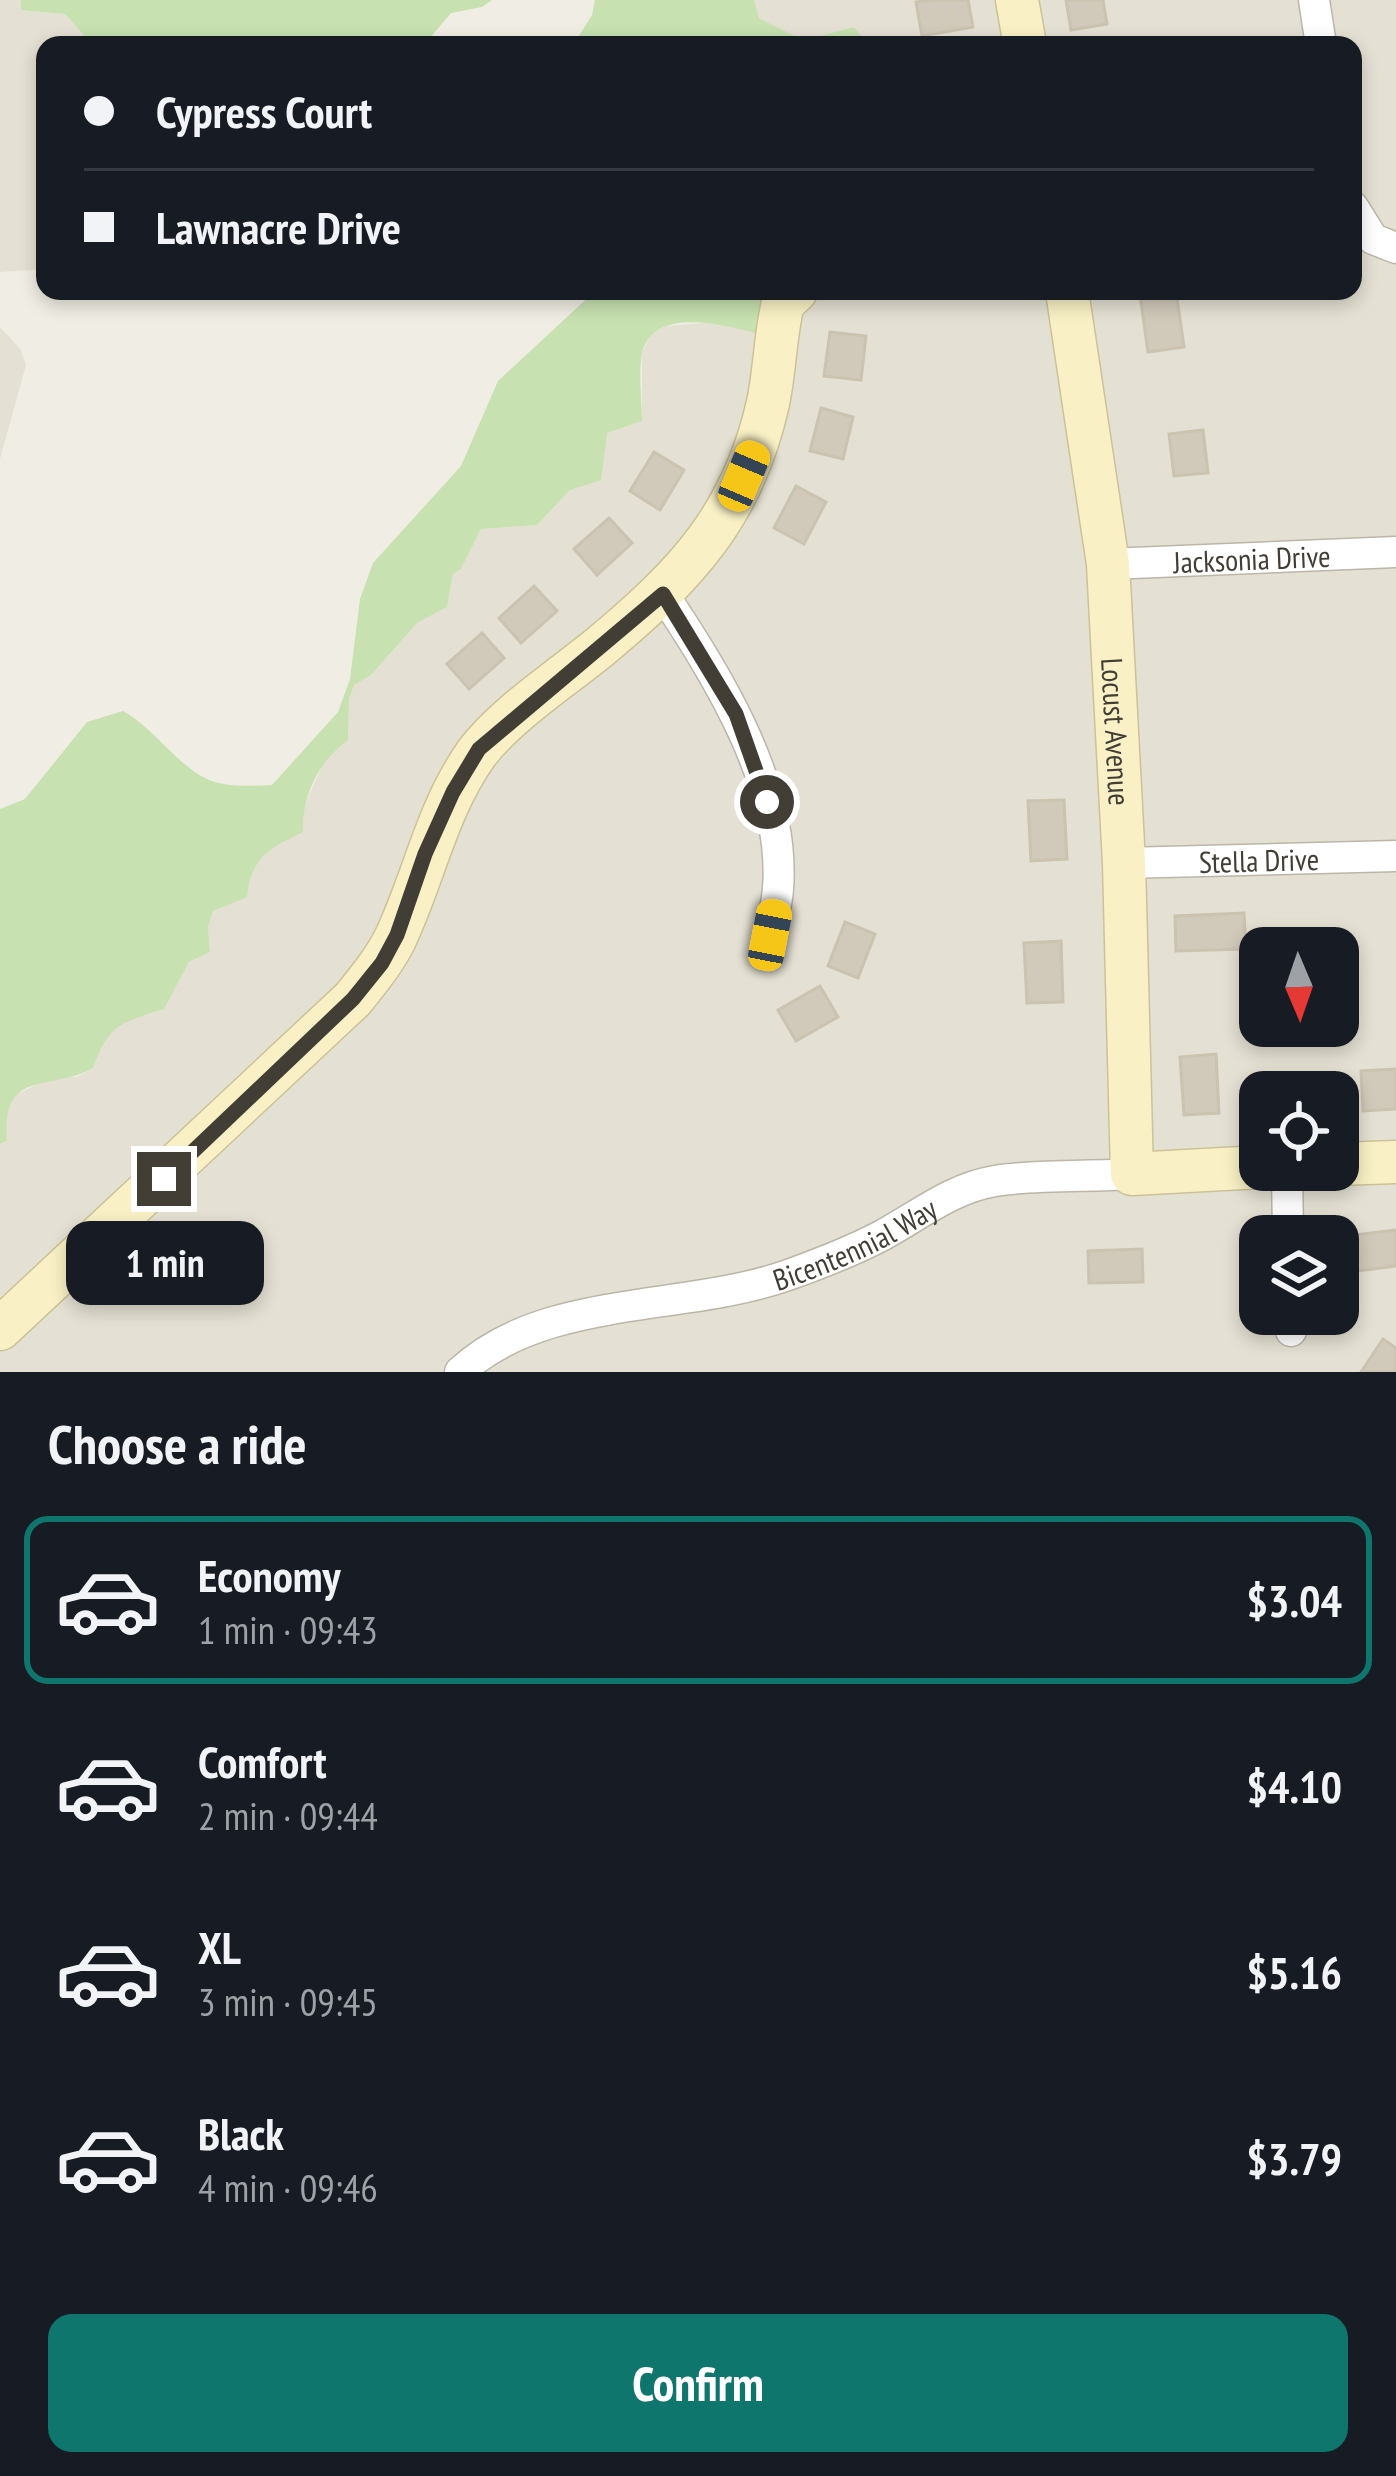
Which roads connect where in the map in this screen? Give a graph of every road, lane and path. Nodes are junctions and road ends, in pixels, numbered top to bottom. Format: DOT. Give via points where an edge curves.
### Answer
graph roads {
  1 [pos="1017,0"];
  2 [pos="1314,0"];
  3 [pos="1023,36"];
  4 [pos="1320,36"];
  5 [pos="1362,221"];
  6 [pos="1396,248"];
  7 [pos="786,300"];
  8 [pos="1068,300"];
  9 [pos="1396,552"];
  10 [pos="1108,565"];
  11 [pos="663,594"];
  12 [pos="1396,856"];
  13 [pos="1124,863"];
  14 [pos="770,935"];
  15 [pos="1396,1162"];
  16 [pos="1359,1163"];
  17 [pos="1239,1168"];
  18 [pos="1132,1174"];
  19 [pos="0,1329"];
  20 [pos="460,1372"];
  1 -- 3 [label="street"];
  2 -- 4 [label="street"];
  5 -- 6 [label="street" via="1373,239"];
  7 -- 11 [label="street" via="757,445 730,508"];
  8 -- 10 [label="street, Locust Avenue"];
  9 -- 10 [label="street, Jacksonia Drive"];
  10 -- 13 [label="street, Locust Avenue"];
  11 -- 14 [label="street" via="736,714 767,802 778,888"];
  11 -- 19 [label="street" via="479,749 434,833 397,935 353,999"];
  12 -- 13 [label="street, Stella Drive"];
  13 -- 18 [label="street, Locust Avenue"];
  15 -- 16 [label="street"];
  17 -- 18 [label="street, Bicentennial Way"];
  18 -- 20 [label="street, Bicentennial Way" via="994,1181 785,1276 516,1334"];
}
